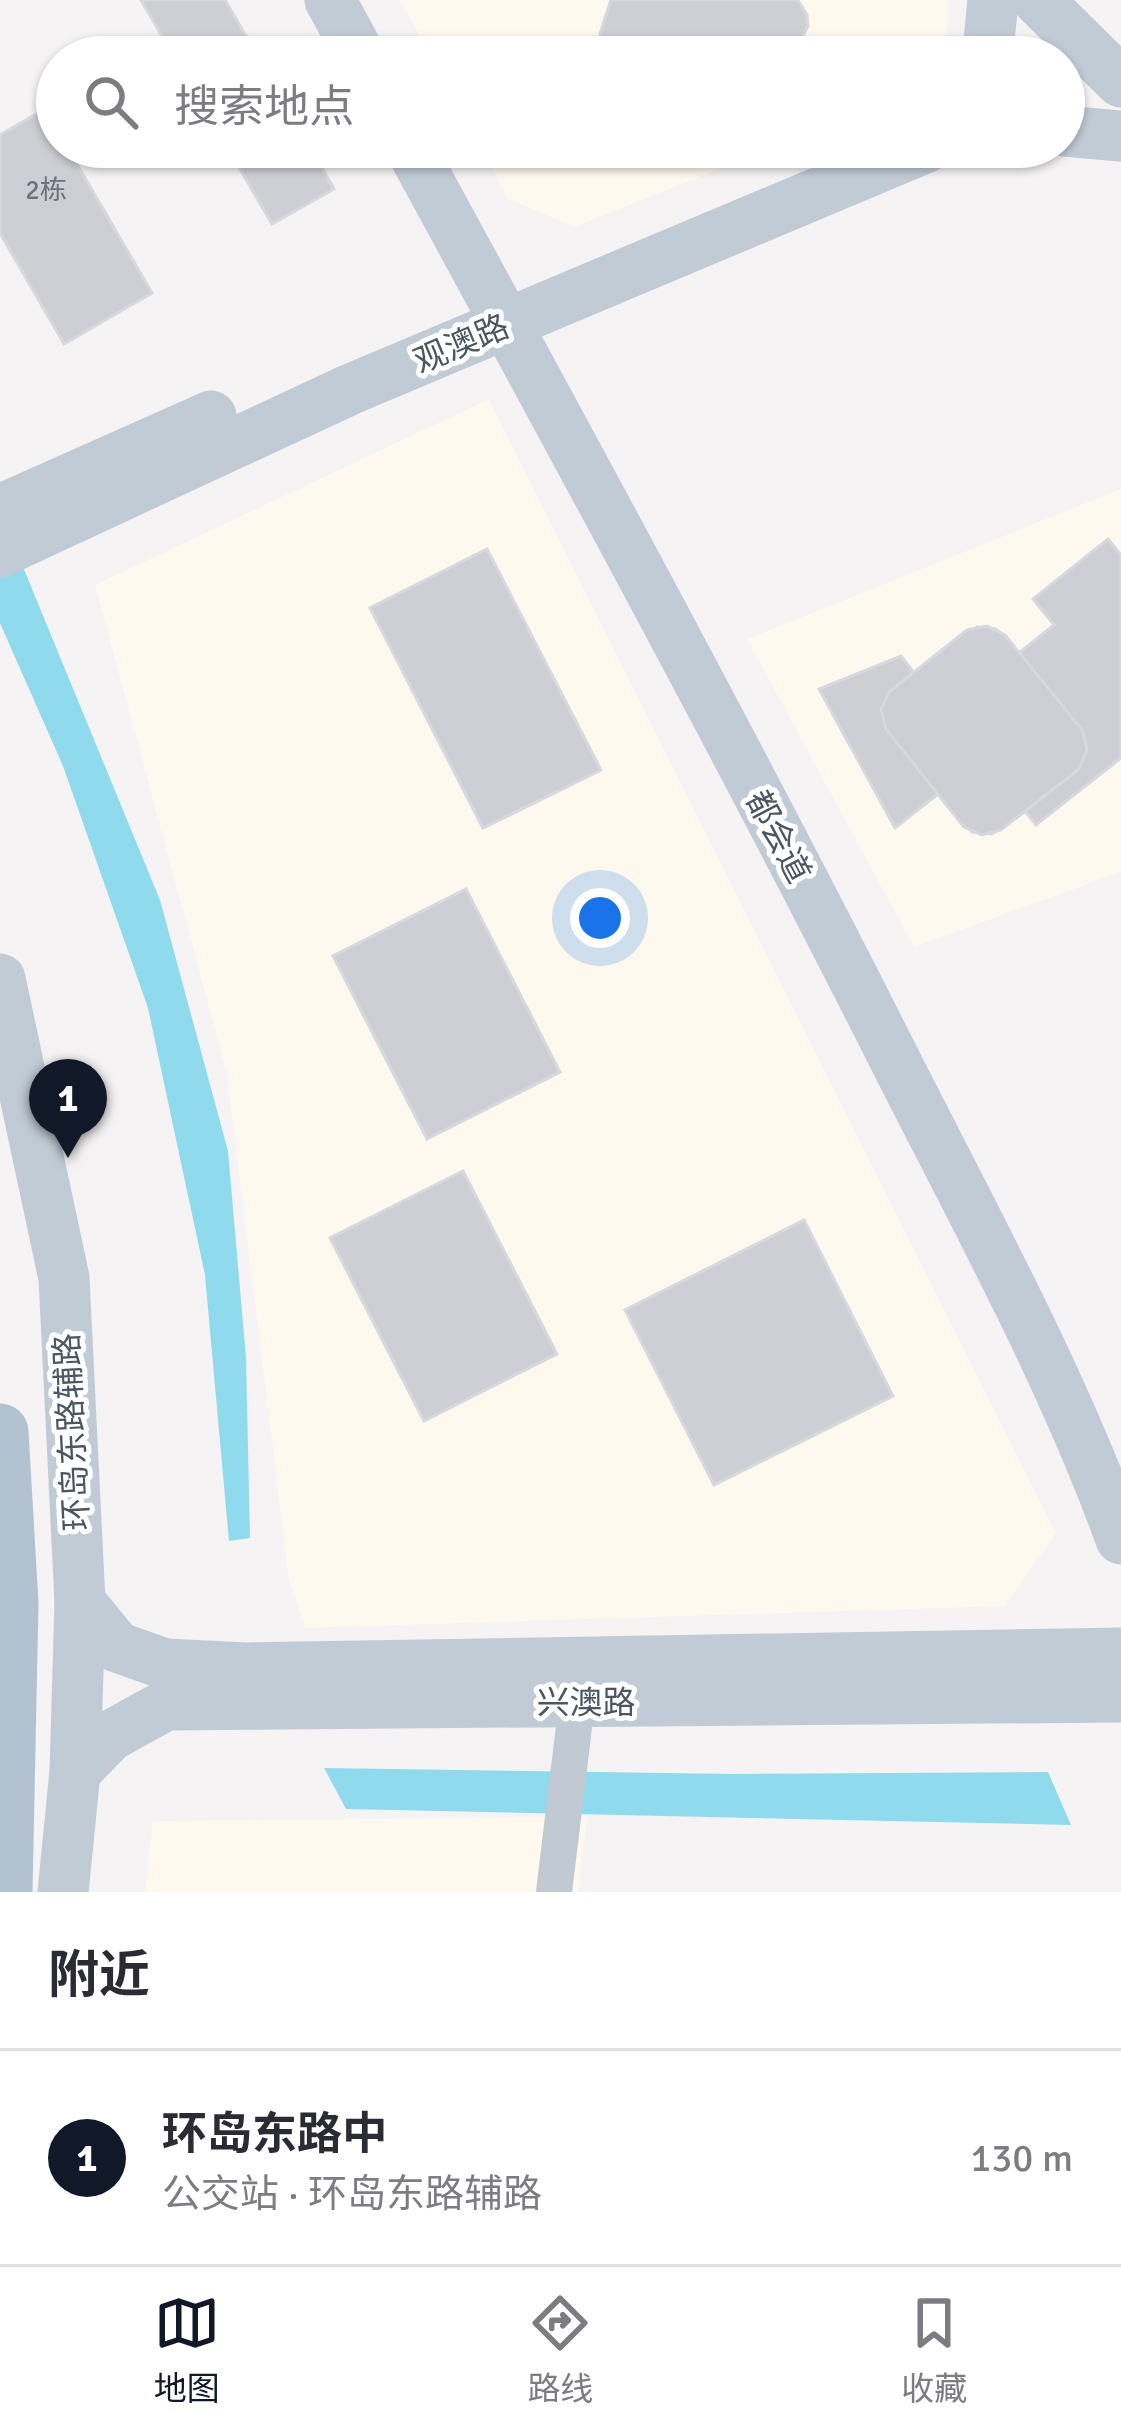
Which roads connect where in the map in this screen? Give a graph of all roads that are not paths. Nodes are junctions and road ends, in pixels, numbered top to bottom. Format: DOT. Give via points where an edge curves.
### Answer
graph roads {
  1 [pos="330,0"];
  2 [pos="993,0"];
  3 [pos="1038,0"];
  4 [pos="350,36"];
  5 [pos="989,36"];
  6 [pos="1074,36"];
  7 [pos="1085,46"];
  8 [pos="1121,82"];
  9 [pos="1085,133"];
  10 [pos="1121,136"];
  11 [pos="422,168"];
  12 [pos="802,168"];
  13 [pos="871,168"];
  14 [pos="499,308"];
  15 [pos="0,510"];
  16 [pos="0,552"];
  17 [pos="0,979"];
  18 [pos="0,1432"];
  19 [pos="1121,1539"];
  20 [pos="80,1602"];
  21 [pos="1121,1653"];
  22 [pos="1121,1697"];
  23 [pos="577,1702"];
  24 [pos="75,1772"];
  25 [pos="4,1892"];
  26 [pos="63,1892"];
  27 [pos="554,1892"];
  1 -- 4 [label="street"];
  2 -- 5 [label="street"];
  3 -- 6 [label="street"];
  7 -- 8 [label="street"];
  9 -- 10 [label="street"];
  11 -- 14 [label="street, 都会道"];
  12 -- 14 [label="street, 观澳路"];
  13 -- 14 [label="street, 观澳路"];
  14 -- 15 [label="street, 观澳路"];
  14 -- 16 [label="street, 观澳路" via="351,389"];
  14 -- 19 [label="street, 都会道" via="1035,1336"];
  17 -- 20 [label="street, 环岛东路辅路" via="64,1278"];
  18 -- 25 [label="main road" via="10,1604"];
  20 -- 21 [label="street, 兴澳路" via="117,1647 165,1664 226,1667"];
  20 -- 24 [label="street, 环岛东路辅路"];
  22 -- 23 [label="street, 兴澳路"];
  23 -- 24 [label="street, 兴澳路" via="166,1705 110,1736"];
  23 -- 27 [label="street"];
  24 -- 26 [label="street, 环岛东路辅路"];
}
